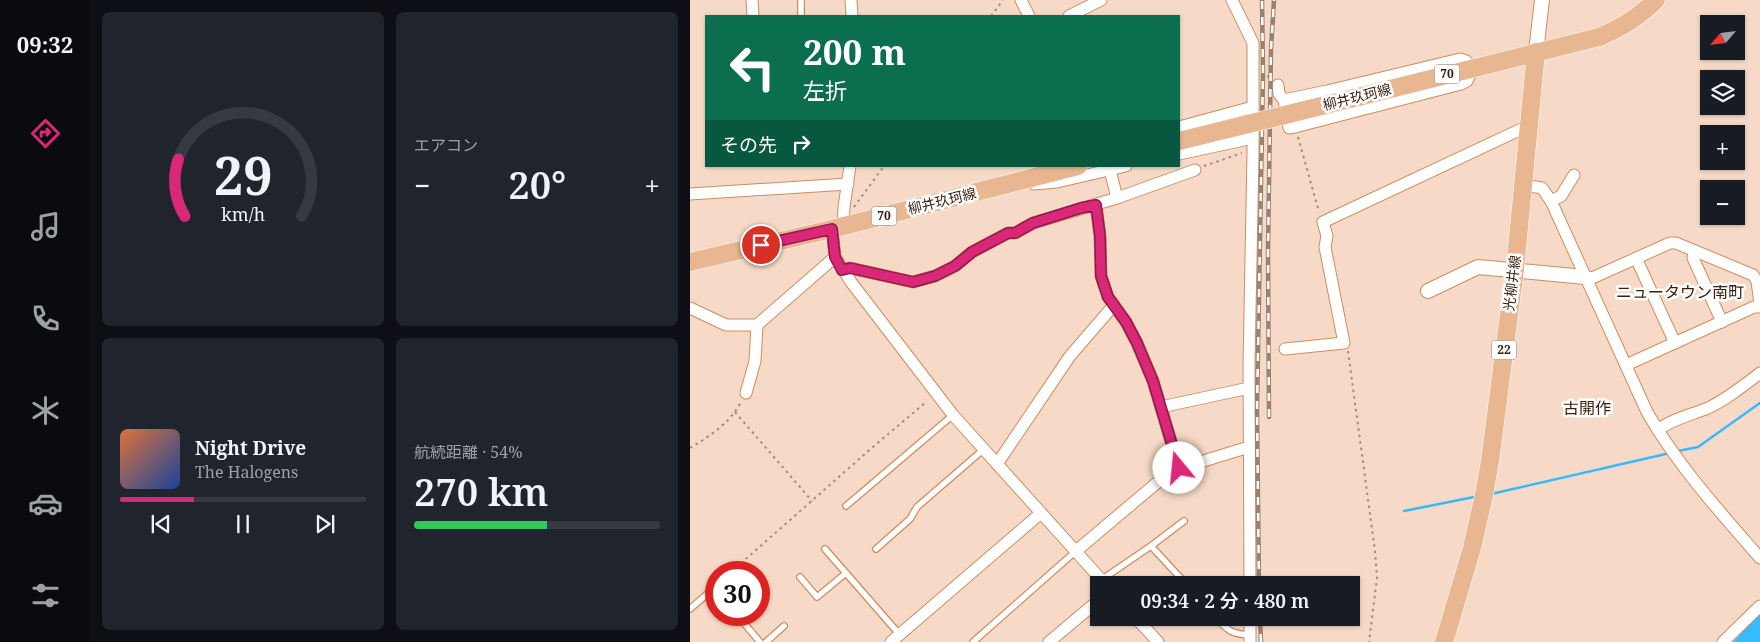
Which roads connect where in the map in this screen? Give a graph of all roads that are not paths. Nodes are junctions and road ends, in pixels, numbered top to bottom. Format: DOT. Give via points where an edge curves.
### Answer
graph roads {
  1 [pos="752,0"];
  2 [pos="801,0"];
  3 [pos="851,0"];
  4 [pos="1021,0"];
  5 [pos="1101,0"];
  6 [pos="1232,0"];
  7 [pos="1542,0"];
  8 [pos="1656,0"];
  9 [pos="753,15"];
  10 [pos="802,15"];
  11 [pos="852,15"];
  12 [pos="1028,15"];
  13 [pos="1071,15"];
  14 [pos="1536,52"];
  15 [pos="1473,68"];
  16 [pos="1278,85"];
  17 [pos="1284,100"];
  18 [pos="1253,107"];
  19 [pos="1203,121"];
  20 [pos="1530,125"];
  21 [pos="1180,127"];
  22 [pos="1253,138"];
  23 [pos="1180,141"];
  24 [pos="1209,147"];
  25 [pos="1180,154"];
  26 [pos="850,167"];
  27 [pos="1040,167"];
  28 [pos="1074,167"];
  29 [pos="1122,167"];
  30 [pos="1110,170"];
  31 [pos="1195,170"];
  32 [pos="1574,175"];
  33 [pos="1013,183"];
  34 [pos="848,184"];
  35 [pos="1522,185"];
  36 [pos="690,194"];
  37 [pos="1117,198"];
  38 [pos="1551,201"];
  39 [pos="1096,205"];
  40 [pos="843,222"];
  41 [pos="1695,251"];
  42 [pos="835,257"];
  43 [pos="1636,258"];
  44 [pos="690,262"];
  45 [pos="1514,269"];
  46 [pos="842,270"];
  47 [pos="1585,277"];
  48 [pos="1428,291"];
  49 [pos="1114,305"];
  50 [pos="1760,305"];
  51 [pos="690,308"];
  52 [pos="1722,322"];
  53 [pos="757,325"];
  54 [pos="1675,343"];
  55 [pos="1285,349"];
  56 [pos="1626,366"];
  57 [pos="1760,374"];
  58 [pos="1249,388"];
  59 [pos="746,394"];
  60 [pos="1161,407"];
  61 [pos="953,415"];
  62 [pos="1658,430"];
  63 [pos="1249,447"];
  64 [pos="984,449"];
  65 [pos="997,464"];
  66 [pos="1179,468"];
  67 [pos="846,506"];
  68 [pos="1041,513"];
  69 [pos="1184,522"];
  70 [pos="1151,546"];
  71 [pos="825,549"];
  72 [pos="876,549"];
  73 [pos="1076,551"];
  74 [pos="1760,558"];
  75 [pos="846,573"];
  76 [pos="1099,576"];
  77 [pos="1112,576"];
  78 [pos="1179,576"];
  79 [pos="1250,576"];
  80 [pos="800,577"];
  81 [pos="705,596"];
  82 [pos="1760,606"];
  83 [pos="1090,608"];
  84 [pos="690,609"];
  85 [pos="746,626"];
  86 [pos="784,626"];
  87 [pos="1143,626"];
  88 [pos="1224,626"];
  89 [pos="896,638"];
  90 [pos="1250,638"];
  91 [pos="760,642"];
  92 [pos="766,642"];
  93 [pos="973,642"];
  94 [pos="1049,642"];
  95 [pos="1158,642"];
  96 [pos="1444,642"];
  97 [pos="1723,642"];
  1 -- 9 [label="street"];
  2 -- 10 [label="lane"];
  3 -- 11 [label="street"];
  4 -- 12 [label="street"];
  5 -- 13 [label="street"];
  6 -- 18 [label="street" via="1253,43"];
  7 -- 14 [label="street"];
  8 -- 14 [label="main road" via="1621,28 1599,37"];
  14 -- 15 [label="main road, 柳井玖珂線 / 70"];
  14 -- 20 [label="main road, 光柳井線 / 22"];
  15 -- 17 [label="street" via="1466,60 1460,59"];
  15 -- 17 [label="street" via="1467,81 1461,84 1290,128"];
  15 -- 23 [label="main road, 柳井玖珂線 / 70, bridge"];
  16 -- 17 [label="street"];
  18 -- 19 [label="street"];
  18 -- 22 [label="street"];
  19 -- 21 [label="street"];
  19 -- 24 [label="street"];
  20 -- 35 [label="main road, 光柳井線 / 22"];
  20 -- 55 [label="street" via="1323,222 1344,343"];
  22 -- 24 [label="street"];
  22 -- 58 [label="street"];
  24 -- 25 [label="street"];
  26 -- 34 [label="street"];
  27 -- 33 [label="street"];
  28 -- 33 [label="main road, 柳井玖珂線 / 70"];
  29 -- 30 [label="street"];
  30 -- 33 [label="street" via="1057,182"];
  30 -- 37 [label="street"];
  31 -- 37 [label="street"];
  32 -- 38 [label="street" via="1561,196"];
  33 -- 40 [label="main road, 柳井玖珂線 / 70"];
  34 -- 36 [label="street"];
  34 -- 40 [label="street"];
  35 -- 38 [label="street" via="1542,188"];
  35 -- 45 [label="main road, 光柳井線 / 22"];
  37 -- 39 [label="street"];
  38 -- 47 [label="street"];
  39 -- 46 [label="street" via="1008,233 972,252 955,266 913,282 850,268"];
  39 -- 49 [label="street" via="1101,276"];
  40 -- 42 [label="street"];
  40 -- 44 [label="main road, 柳井玖珂線 / 70"];
  41 -- 43 [label="street" via="1670,242"];
  41 -- 50 [label="street" via="1753,275"];
  41 -- 52 [label="street" via="1693,258"];
  42 -- 46 [label="street"];
  42 -- 53 [label="street"];
  43 -- 47 [label="street" via="1592,278"];
  43 -- 54 [label="street"];
  45 -- 47 [label="street"];
  45 -- 48 [label="street" via="1478,267"];
  45 -- 96 [label="main road, 光柳井線 / 22" via="1484,495"];
  46 -- 61 [label="street"];
  47 -- 56 [label="street"];
  49 -- 60 [label="street" via="1137,343"];
  49 -- 65 [label="street" via="1070,356"];
  50 -- 52 [label="street"];
  51 -- 53 [label="street" via="726,325"];
  52 -- 54 [label="street"];
  53 -- 59 [label="street" via="755,361"];
  54 -- 56 [label="street"];
  56 -- 62 [label="street"];
  57 -- 62 [label="street" via="1729,396 1666,423"];
  58 -- 60 [label="street"];
  58 -- 63 [label="street"];
  60 -- 66 [label="street"];
  61 -- 64 [label="street"];
  61 -- 67 [label="lane"];
  62 -- 74 [label="street" via="1673,454"];
  63 -- 66 [label="street"];
  63 -- 79 [label="street"];
  64 -- 65 [label="street"];
  64 -- 72 [label="lane" via="918,506 910,519"];
  65 -- 68 [label="street"];
  66 -- 73 [label="street" via="1171,471"];
  68 -- 73 [label="street"];
  68 -- 89 [label="street"];
  69 -- 70 [label="lane"];
  70 -- 77 [label="lane"];
  70 -- 78 [label="lane"];
  71 -- 75 [label="lane"];
  73 -- 76 [label="street"];
  73 -- 93 [label="lane"];
  75 -- 80 [label="lane" via="817,597"];
  75 -- 89 [label="lane"];
  81 -- 84 [label="lane"];
  82 -- 97 [label="street"];
  83 -- 94 [label="street"];
  85 -- 91 [label="lane"];
  86 -- 92 [label="lane"];
  87 -- 95 [label="street"];
  88 -- 90 [label="lane" via="1230,632"];
}
